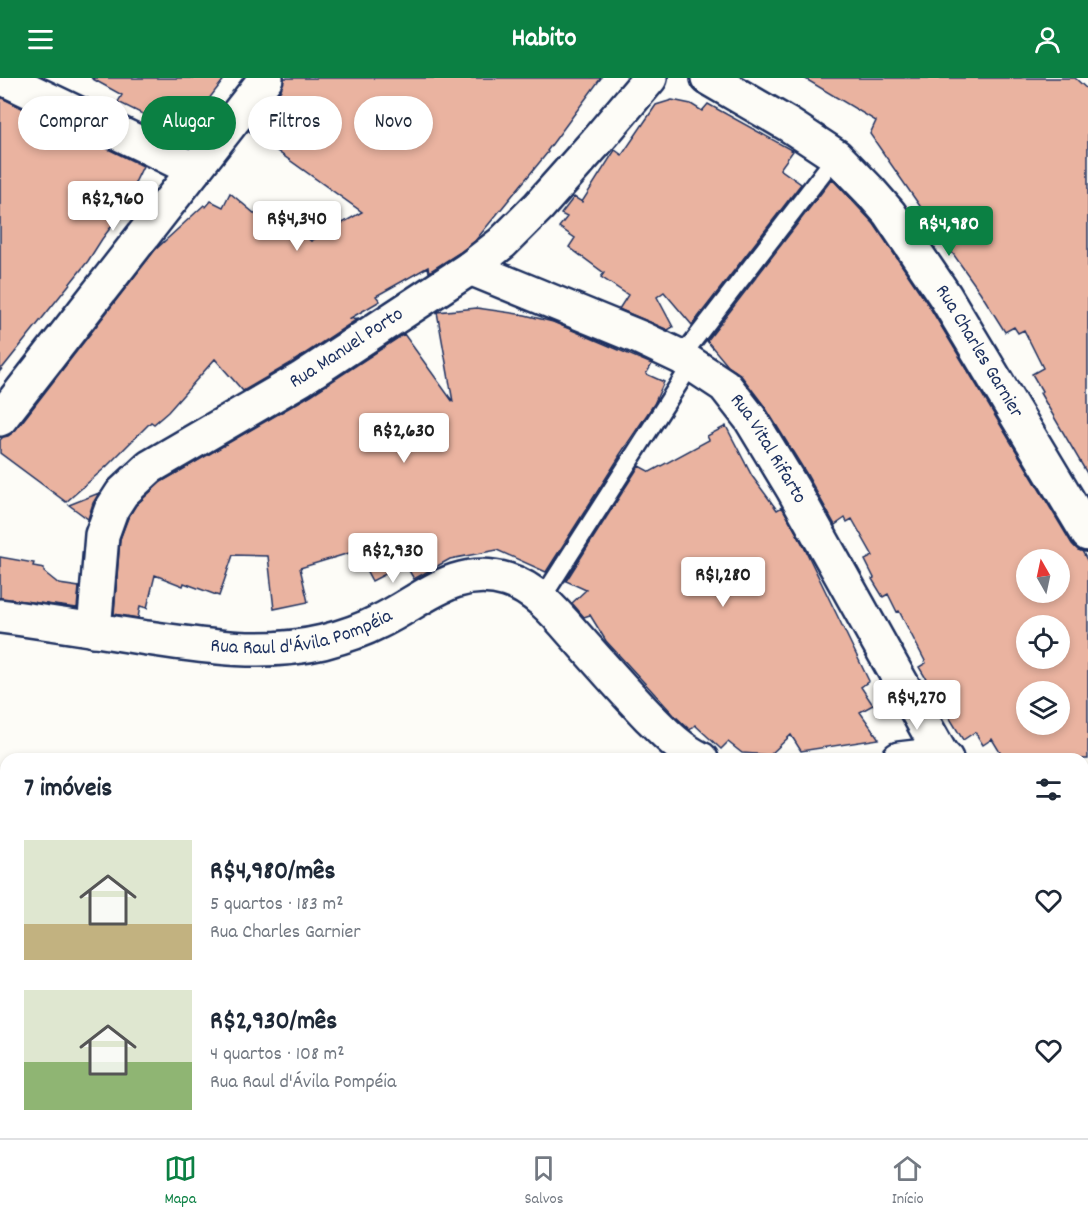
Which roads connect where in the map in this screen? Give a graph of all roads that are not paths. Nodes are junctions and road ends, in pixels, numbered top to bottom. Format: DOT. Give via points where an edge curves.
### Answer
graph roads {
  1 [pos="3,78"];
  2 [pos="266,78"];
  3 [pos="650,78"];
  4 [pos="708,78"];
  5 [pos="836,156"];
  6 [pos="194,170"];
  7 [pos="470,268"];
  8 [pos="686,361"];
  9 [pos="0,419"];
  10 [pos="1088,534"];
  11 [pos="541,600"];
  12 [pos="0,616"];
  13 [pos="94,630"];
  14 [pos="691,753"];
  15 [pos="941,753"];
  1 -- 6 [label="street"];
  2 -- 6 [label="street"];
  3 -- 7 [label="street, Rua Manuel Porto" via="539,206"];
  4 -- 5 [label="street, Rua Charles Garnier"];
  5 -- 8 [label="lane"];
  5 -- 10 [label="street, Rua Charles Garnier" via="889,213 945,296"];
  6 -- 9 [label="street"];
  7 -- 8 [label="street, Rua Vital Rifarto" via="609,324"];
  7 -- 13 [label="street, Rua Manuel Porto" via="250,410 150,467 122,493 102,535"];
  8 -- 11 [label="lane"];
  8 -- 15 [label="street, Rua Vital Rifarto" via="724,386 750,418"];
  11 -- 13 [label="street, Rua Raul d'Ávila Pompéia" via="508,580 466,577 430,591 357,632 324,642 251,650"];
  11 -- 14 [label="street, Rua Raul d'Ávila Pompéia" via="635,703"];
  12 -- 13 [label="street, Rua Raul d'Ávila Pompéia"];
}
